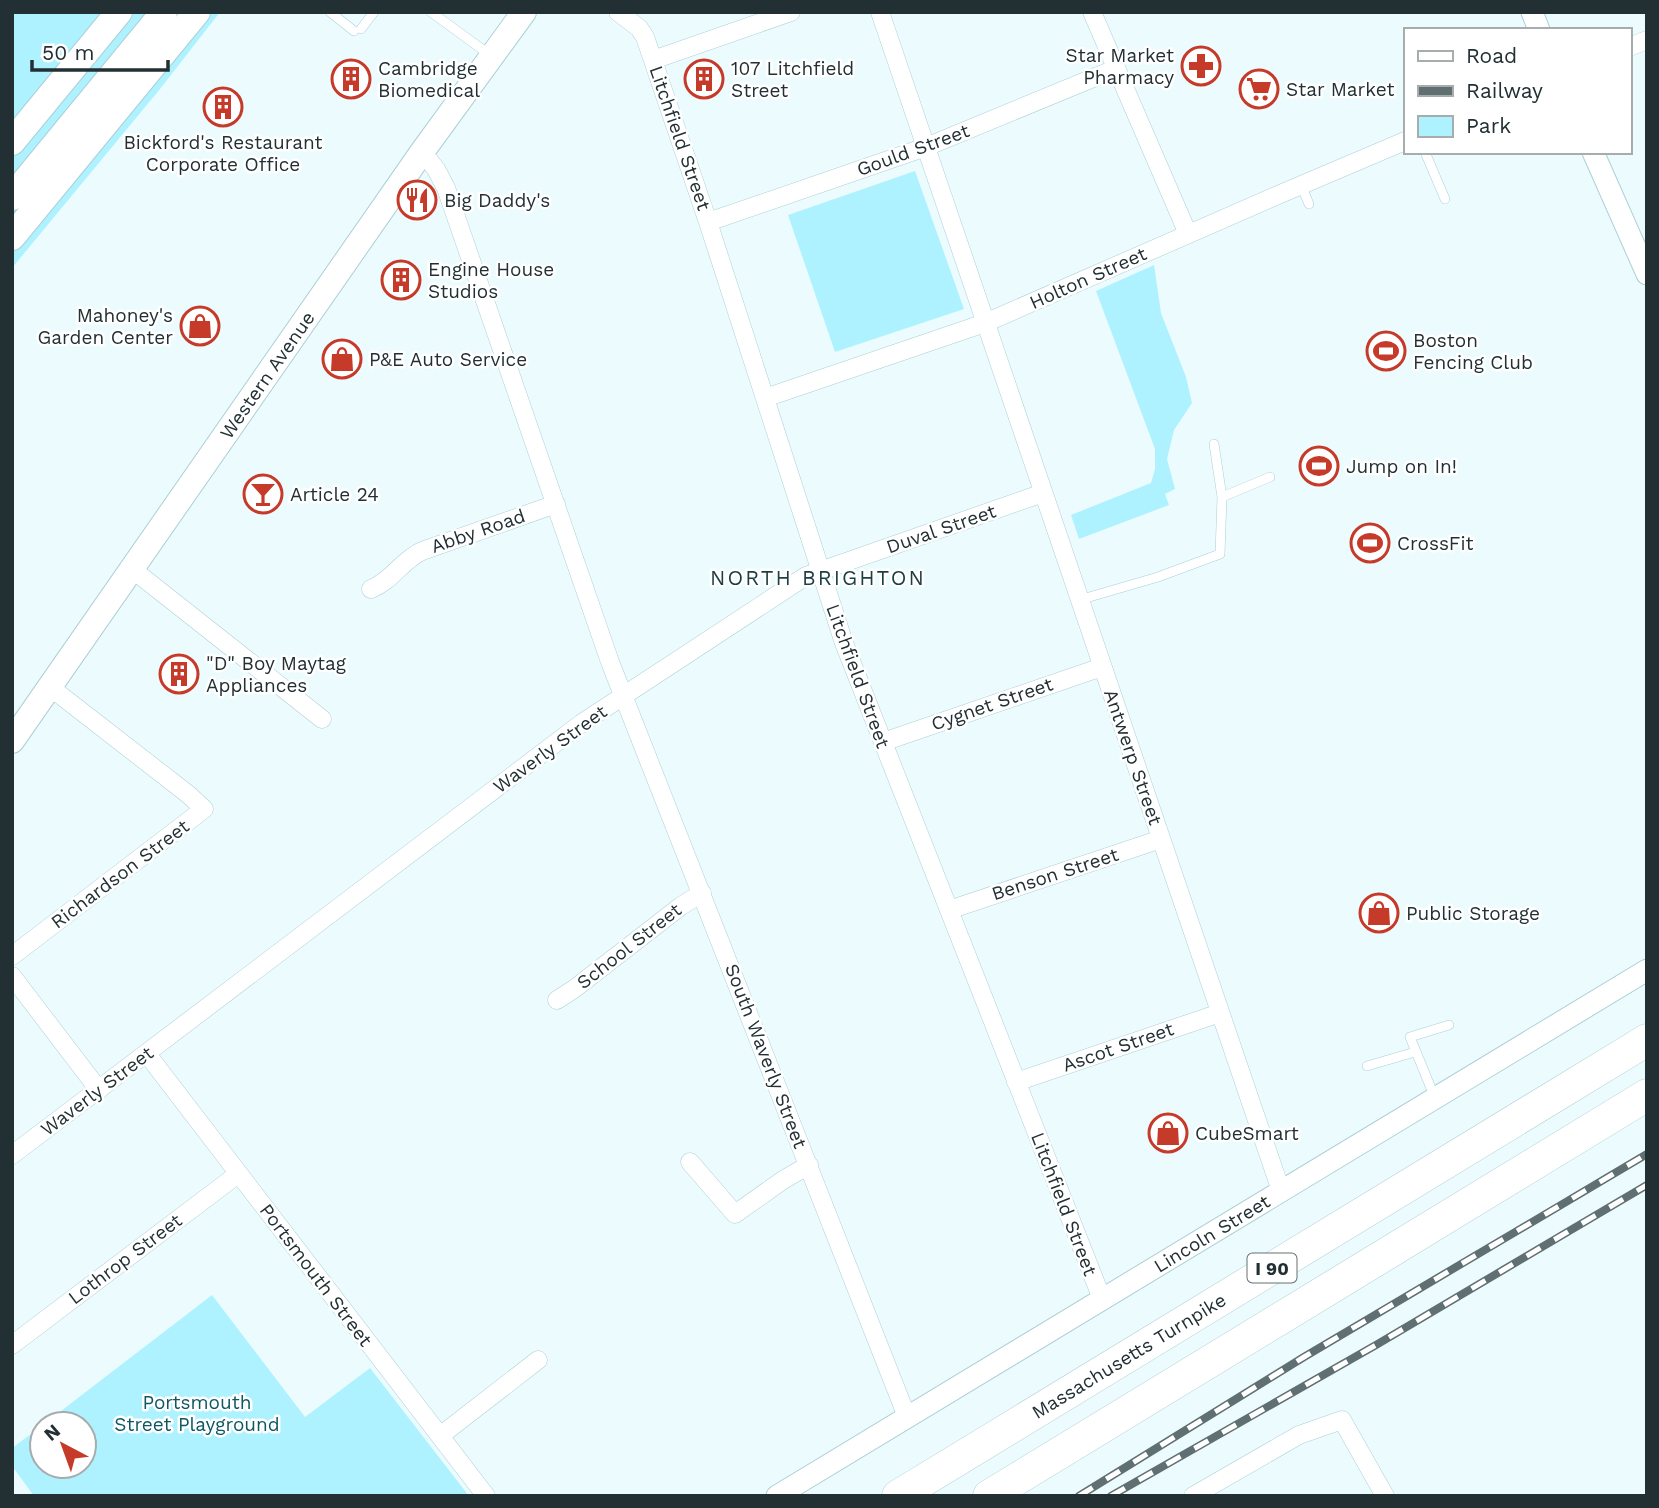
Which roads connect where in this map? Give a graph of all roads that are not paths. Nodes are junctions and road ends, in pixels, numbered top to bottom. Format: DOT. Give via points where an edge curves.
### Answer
graph roads {
  1 [pos="119,12"];
  2 [pos="164,12"];
  3 [pos="197,12"];
  4 [pos="330,12"];
  5 [pos="374,12"];
  6 [pos="524,12"];
  7 [pos="618,12"];
  8 [pos="791,12"];
  9 [pos="880,12"];
  10 [pos="1093,12"];
  11 [pos="437,14"];
  12 [pos="492,56"];
  13 [pos="653,60"];
  14 [pos="1115,69"];
  15 [pos="1404,141"];
  16 [pos="12,142"];
  17 [pos="926,147"];
  18 [pos="422,152"];
  19 [pos="1426,154"];
  20 [pos="1594,154"];
  21 [pos="1301,185"];
  22 [pos="12,197"];
  23 [pos="1445,199"];
  24 [pos="1309,204"];
  25 [pos="708,222"];
  26 [pos="1188,234"];
  27 [pos="12,237"];
  28 [pos="1647,274"];
  29 [pos="985,323"];
  30 [pos="765,398"];
  31 [pos="1214,444"];
  32 [pos="1270,477"];
  33 [pos="1043,494"];
  34 [pos="1222,497"];
  35 [pos="556,504"];
  36 [pos="132,569"];
  37 [pos="820,570"];
  38 [pos="371,589"];
  39 [pos="1080,600"];
  40 [pos="1102,667"];
  41 [pos="50,687"];
  42 [pos="624,696"];
  43 [pos="322,719"];
  44 [pos="12,741"];
  45 [pos="883,742"];
  46 [pos="1161,839"];
  47 [pos="702,893"];
  48 [pos="948,910"];
  49 [pos="12,956"];
  50 [pos="1647,970"];
  51 [pos="12,976"];
  52 [pos="557,1000"];
  53 [pos="1220,1013"];
  54 [pos="1449,1025"];
  55 [pos="1647,1040"];
  56 [pos="1415,1052"];
  57 [pos="147,1054"];
  58 [pos="1367,1066"];
  59 [pos="1016,1082"];
  60 [pos="99,1090"];
  61 [pos="1647,1095"];
  62 [pos="1435,1098"];
  63 [pos="12,1155"];
  64 [pos="690,1162"];
  65 [pos="808,1165"];
  66 [pos="239,1174"];
  67 [pos="1281,1191"];
  68 [pos="1102,1299"];
  69 [pos="12,1345"];
  70 [pos="538,1360"];
  71 [pos="907,1417"];
  72 [pos="440,1436"];
  73 [pos="486,1496"];
  74 [pos="777,1496"];
  75 [pos="898,1496"];
  76 [pos="989,1496"];
  77 [pos="1193,1496"];
  78 [pos="1385,1496"];
  1 -- 16 [label="main road"];
  2 -- 22 [label="main road"];
  3 -- 27 [label="main road"];
  4 -- 5 [label="lane" via="358,30"];
  6 -- 12 [label="main road, Western Avenue"];
  7 -- 13 [label="street, Litchfield Street" via="642,32"];
  8 -- 13 [label="street"];
  9 -- 17 [label="street, Antwerp Street"];
  10 -- 14 [label="street"];
  11 -- 12 [label="lane"];
  12 -- 18 [label="main road, Western Avenue"];
  13 -- 25 [label="street, Litchfield Street"];
  14 -- 17 [label="street, Gould Street"];
  14 -- 26 [label="street"];
  15 -- 21 [label="street, Holton Street"];
  17 -- 25 [label="street, Gould Street"];
  17 -- 29 [label="street, Antwerp Street"];
  18 -- 35 [label="street, Waverly Street" via="446,188"];
  18 -- 36 [label="main road, Western Avenue"];
  19 -- 23 [label="lane"];
  20 -- 28 [label="street"];
  21 -- 24 [label="lane"];
  21 -- 26 [label="street, Holton Street"];
  25 -- 30 [label="street, Litchfield Street"];
  26 -- 29 [label="street, Holton Street"];
  29 -- 30 [label="street, Holton Street"];
  29 -- 33 [label="street, Antwerp Street"];
  30 -- 37 [label="street, Litchfield Street"];
  31 -- 34 [label="lane"];
  32 -- 34 [label="lane"];
  33 -- 37 [label="street, Duval Street"];
  33 -- 39 [label="street, Antwerp Street"];
  34 -- 39 [label="lane" via="1220,554"];
  35 -- 38 [label="street, Abby Road" via="416,553"];
  35 -- 42 [label="street, Waverly Street"];
  36 -- 41 [label="main road, Western Avenue"];
  36 -- 43 [label="street"];
  37 -- 42 [label="street, Duval Street"];
  37 -- 45 [label="street, Litchfield Street"];
  39 -- 40 [label="street, Antwerp Street"];
  40 -- 45 [label="street, Cygnet Street"];
  40 -- 46 [label="street, Antwerp Street"];
  41 -- 44 [label="main road, Western Avenue"];
  41 -- 49 [label="street, Richardson Street" via="204,809"];
  42 -- 47 [label="street, South Waverly Street"];
  42 -- 57 [label="street, Waverly Street" via="582,723"];
  45 -- 48 [label="street, Litchfield Street"];
  46 -- 48 [label="street, Benson Street"];
  46 -- 53 [label="street, Antwerp Street"];
  47 -- 52 [label="street, School Street"];
  47 -- 65 [label="street, South Waverly Street"];
  48 -- 59 [label="street, Litchfield Street"];
  50 -- 62 [label="street, Lincoln Street"];
  51 -- 60 [label="street"];
  53 -- 59 [label="street, Ascot Street"];
  53 -- 67 [label="street, Antwerp Street"];
  54 -- 56 [label="lane" via="1410,1037"];
  55 -- 75 [label="highway, Massachusetts Turnpike / I 90"];
  56 -- 58 [label="lane"];
  56 -- 62 [label="lane"];
  57 -- 60 [label="street, Waverly Street"];
  57 -- 66 [label="street, Portsmouth Street"];
  59 -- 68 [label="street, Litchfield Street"];
  60 -- 63 [label="street, Waverly Street"];
  61 -- 76 [label="highway, I 90"];
  62 -- 67 [label="street, Lincoln Street"];
  64 -- 65 [label="street" via="735,1214"];
  65 -- 71 [label="street, South Waverly Street"];
  66 -- 69 [label="street, Lothrop Street"];
  66 -- 72 [label="street, Portsmouth Street"];
  67 -- 68 [label="street, Lincoln Street"];
  68 -- 71 [label="street, Lincoln Street"];
  70 -- 72 [label="street"];
  71 -- 74 [label="street, Lincoln Street"];
  72 -- 73 [label="street, Portsmouth Street"];
  77 -- 78 [label="street" via="1299,1435 1342,1420"];
}
